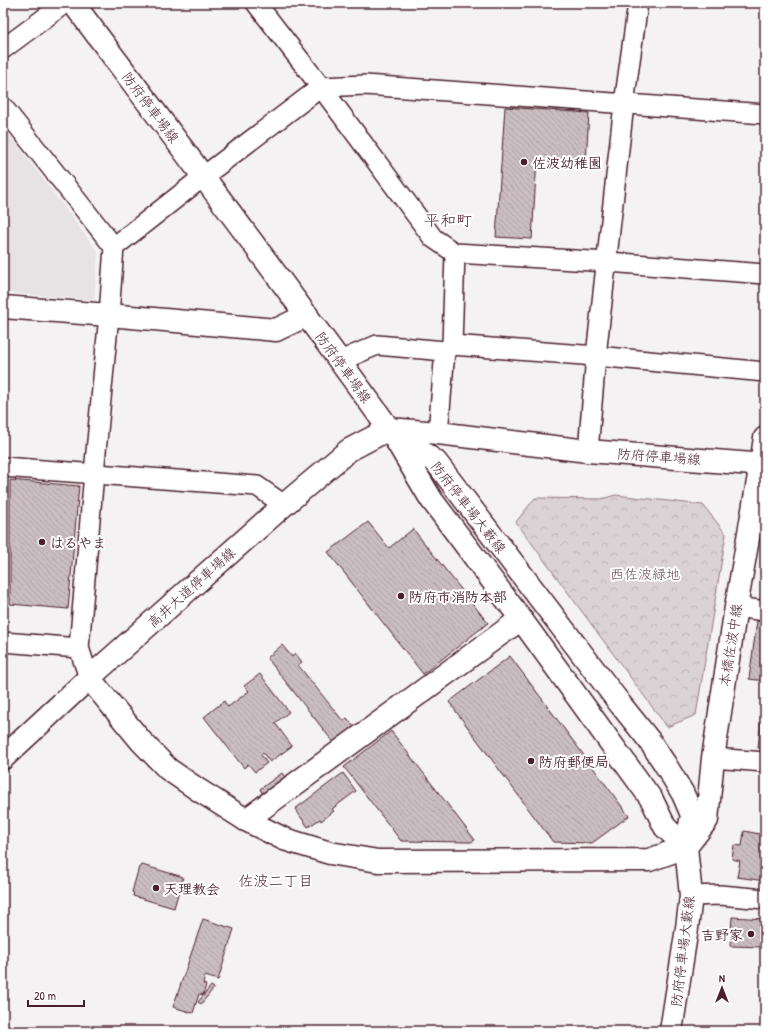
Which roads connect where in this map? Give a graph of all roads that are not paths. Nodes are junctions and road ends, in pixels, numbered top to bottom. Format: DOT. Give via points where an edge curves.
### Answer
graph roads {
  1 [pos="65,3"];
  2 [pos="73,3"];
  3 [pos="256,3"];
  4 [pos="638,3"];
  5 [pos="3,49"];
  6 [pos="322,87"];
  7 [pos="624,104"];
  8 [pos="3,107"];
  9 [pos="765,114"];
  10 [pos="204,176"];
  11 [pos="114,247"];
  12 [pos="455,253"];
  13 [pos="608,262"];
  14 [pos="765,274"];
  15 [pos="3,307"];
  16 [pos="109,315"];
  17 [pos="307,315"];
  18 [pos="448,348"];
  19 [pos="596,356"];
  20 [pos="340,361"];
  21 [pos="765,372"];
  22 [pos="389,429"];
  23 [pos="438,433"];
  24 [pos="765,438"];
  25 [pos="588,451"];
  26 [pos="763,464"];
  27 [pos="3,467"];
  28 [pos="94,473"];
  29 [pos="284,505"];
  30 [pos="736,607"];
  31 [pos="765,611"];
  32 [pos="521,619"];
  33 [pos="3,642"];
  34 [pos="79,648"];
  35 [pos="89,678"];
  36 [pos="3,758"];
  37 [pos="713,758"];
  38 [pos="765,762"];
  39 [pos="246,820"];
  40 [pos="686,847"];
  41 [pos="690,896"];
  42 [pos="765,899"];
  43 [pos="671,1031"];
  1 -- 5 [label="street"];
  2 -- 10 [label="main road, 防府停車場線"];
  3 -- 6 [label="street"];
  4 -- 7 [label="street"];
  6 -- 7 [label="street" via="365,85"];
  6 -- 10 [label="street"];
  6 -- 12 [label="street" via="433,238"];
  7 -- 9 [label="street"];
  7 -- 13 [label="street"];
  8 -- 11 [label="street"];
  10 -- 11 [label="street"];
  10 -- 17 [label="main road, 防府停車場線"];
  11 -- 16 [label="street"];
  12 -- 13 [label="street"];
  12 -- 18 [label="street"];
  13 -- 14 [label="street"];
  13 -- 19 [label="street"];
  15 -- 16 [label="main road"];
  16 -- 17 [label="main road" via="276,330"];
  16 -- 28 [label="street"];
  17 -- 20 [label="main road, 防府停車場線"];
  18 -- 19 [label="street"];
  18 -- 20 [label="street" via="377,344"];
  18 -- 23 [label="street"];
  19 -- 21 [label="street"];
  19 -- 25 [label="street"];
  20 -- 22 [label="main road, 防府停車場線"];
  22 -- 23 [label="main road, 防府停車場線"];
  22 -- 29 [label="main road, 高井大道停車場線" via="349,450"];
  22 -- 32 [label="main road, 防府停車場大藪線" via="430,499"];
  22 -- 40 [label="main road, 防府停車場大藪線" via="436,462 649,740 683,794 692,816"];
  23 -- 25 [label="main road, 防府停車場線"];
  24 -- 26 [label="main road, 本橋佐波中線"];
  25 -- 26 [label="main road, 防府停車場線"];
  26 -- 30 [label="main road, 本橋佐波中線"];
  27 -- 28 [label="street"];
  28 -- 29 [label="street" via="257,486"];
  28 -- 34 [label="street"];
  29 -- 35 [label="main road, 高井大道停車場線"];
  30 -- 31 [label="street"];
  30 -- 37 [label="main road, 本橋佐波中線"];
  32 -- 39 [label="main road"];
  32 -- 40 [label="main road, 防府停車場大藪線" via="652,800 664,827"];
  33 -- 34 [label="street"];
  34 -- 35 [label="street"];
  35 -- 36 [label="main road, 高井大道停車場線"];
  35 -- 39 [label="main road" via="141,741 168,769"];
  37 -- 38 [label="street"];
  37 -- 40 [label="main road, 本橋佐波中線" via="707,820"];
  39 -- 40 [label="main road" via="284,839 330,853 378,861 649,860"];
  40 -- 41 [label="main road, 防府停車場大藪線"];
  41 -- 42 [label="street" via="720,895"];
  41 -- 43 [label="main road, 防府停車場大藪線"];
}
